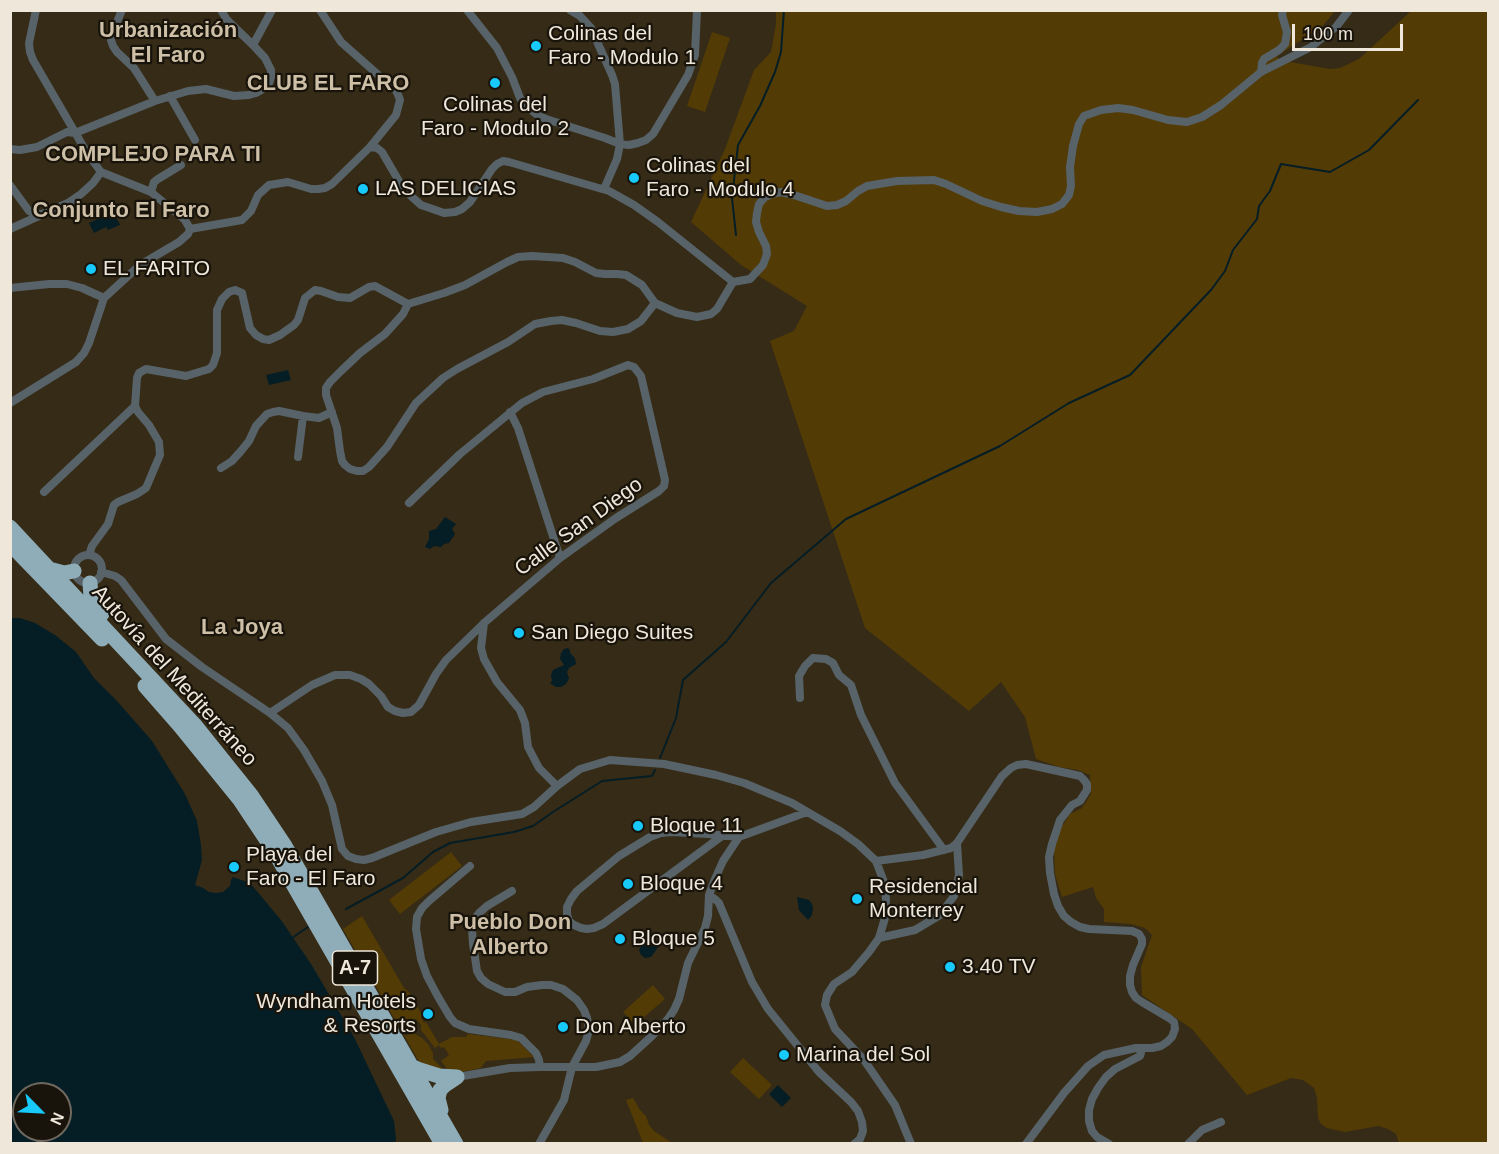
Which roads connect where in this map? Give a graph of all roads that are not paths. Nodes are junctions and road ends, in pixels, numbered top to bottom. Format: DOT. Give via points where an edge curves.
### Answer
graph roads {
  1 [pos="36,10"];
  2 [pos="122,10"];
  3 [pos="221,10"];
  4 [pos="272,10"];
  5 [pos="320,10"];
  6 [pos="467,10"];
  7 [pos="570,10"];
  8 [pos="697,10"];
  9 [pos="1283,10"];
  10 [pos="1349,10"];
  11 [pos="253,45"];
  12 [pos="1261,72"];
  13 [pos="170,96"];
  14 [pos="155,100"];
  15 [pos="75,132"];
  16 [pos="195,140"];
  17 [pos="620,144"];
  18 [pos="370,147"];
  19 [pos="10,149"];
  20 [pos="181,165"];
  21 [pos="101,172"];
  22 [pos="10,185"];
  23 [pos="603,189"];
  24 [pos="151,192"];
  25 [pos="42,214"];
  26 [pos="10,229"];
  27 [pos="190,229"];
  28 [pos="733,282"];
  29 [pos="10,288"];
  30 [pos="104,298"];
  31 [pos="655,303"];
  32 [pos="408,304"];
  33 [pos="10,403"];
  34 [pos="135,405"];
  35 [pos="332,412"];
  36 [pos="510,412"];
  37 [pos="303,416"];
  38 [pos="298,457"];
  39 [pos="221,468"];
  40 [pos="44,492"];
  41 [pos="409,503"];
  42 [pos="10,527"];
  43 [pos="10,544"];
  44 [pos="89,555"];
  45 [pos="560,558"];
  46 [pos="49,569"];
  47 [pos="74,571"];
  48 [pos="96,578"];
  49 [pos="484,623"];
  50 [pos="800,698"];
  51 [pos="270,713"];
  52 [pos="194,724"];
  53 [pos="557,786"];
  54 [pos="807,812"];
  55 [pos="722,836"];
  56 [pos="739,837"];
  57 [pos="957,843"];
  58 [pos="944,850"];
  59 [pos="876,861"];
  60 [pos="470,866"];
  61 [pos="512,891"];
  62 [pos="709,895"];
  63 [pos="879,938"];
  64 [pos="1136,1048"];
  65 [pos="411,1066"];
  66 [pos="540,1067"];
  67 [pos="572,1067"];
  68 [pos="457,1077"];
  69 [pos="1221,1122"];
  70 [pos="449,1139"];
  71 [pos="539,1143"];
  72 [pos="854,1143"];
  73 [pos="911,1143"];
  74 [pos="1026,1143"];
  75 [pos="1109,1143"];
  76 [pos="1188,1143"];
  1 -- 15 [label="street" via="30,52"];
  2 -- 14 [label="street" via="112,34 113,46 134,68"];
  3 -- 11 [label="street"];
  4 -- 11 [label="street"];
  5 -- 18 [label="street" via="341,42 392,87 400,100 396,115"];
  6 -- 17 [label="street" via="497,48 520,98 531,111"];
  7 -- 17 [label="street" via="591,28 612,75"];
  8 -- 17 [label="street" via="695,55 688,75 653,134 638,143"];
  9 -- 12 [label="street" via="1285,44 1264,59"];
  10 -- 12 [label="street" via="1336,27 1311,47"];
  11 -- 13 [label="street" via="271,70 269,83 263,89 242,96 206,89"];
  12 -- 28 [label="street" via="1221,105 1187,122 1118,108 1084,116 1073,146 1068,195 1052,209 1036,212 1001,207 934,180 867,186 846,201 827,206 781,192 772,194 759,204 757,213 756,222 767,254 763,265 750,279"];
  13 -- 14 [label="street"];
  13 -- 16 [label="street"];
  14 -- 15 [label="street"];
  15 -- 19 [label="street" via="28,150"];
  15 -- 21 [label="street"];
  17 -- 23 [label="street"];
  18 -- 23 [label="street" via="382,152 412,197 421,205 444,213 455,212 470,202 492,169 503,161"];
  18 -- 27 [label="street" via="325,188 311,189 288,182 269,185 242,220"];
  20 -- 24 [label="street" via="154,182"];
  21 -- 24 [label="street"];
  21 -- 25 [label="street" via="81,194"];
  22 -- 25 [label="street" via="29,211"];
  23 -- 28 [label="street" via="658,222"];
  24 -- 27 [label="street" via="185,220"];
  25 -- 26 [label="street"];
  27 -- 30 [label="street" via="179,242 140,265"];
  28 -- 31 [label="street" via="711,314 697,317"];
  29 -- 30 [label="street" via="67,284"];
  30 -- 33 [label="street" via="89,343 76,362"];
  31 -- 32 [label="street" via="642,285 626,275 596,273 563,258 532,256 518,257 465,285"];
  31 -- 35 [label="street" via="641,321 613,332 562,320 536,324 443,378 416,403 387,447 363,471 350,469 342,461"];
  32 -- 34 [label="street" via="375,286 350,298 315,290 305,298 294,325 269,340 250,328 243,296 232,290 217,310 217,353 213,365 204,372 186,376 143,370 136,378"];
  32 -- 35 [label="street" via="385,334 330,382 326,394"];
  34 -- 40 [label="street"];
  34 -- 44 [label="street" via="159,442 158,463 146,488 114,505 108,524"];
  35 -- 37 [label="street" via="319,418"];
  36 -- 41 [label="street, Calle San Diego" via="460,453"];
  36 -- 45 [label="street"];
  36 -- 45 [label="street, Calle San Diego" via="543,392 628,365 641,376 664,486"];
  37 -- 38 [label="street"];
  37 -- 39 [label="street" via="279,411 267,414 241,451"];
  42 -- 46 [label="highway, Autovía del Mediterráneo / A-7"];
  43 -- 70 [label="highway, Autovía del Mediterráneo / A-7" via="151,692 240,800"];
  44 -- 47 [label="street" via="78,559"];
  44 -- 48 [label="street" via="99,560 102,568"];
  45 -- 49 [label="street, Calle San Diego"];
  46 -- 47 [label="highway"];
  46 -- 52 [label="highway, Autovía del Mediterráneo / A-7"];
  47 -- 48 [label="street" via="81,581"];
  48 -- 51 [label="street" via="115,576 121,580 166,639"];
  48 -- 52 [label="highway" via="91,597 96,607 174,692"];
  49 -- 51 [label="street, Calle San Diego" via="446,660 411,712 388,707 361,679 335,675"];
  49 -- 53 [label="street" via="484,659 520,710 528,747 539,768"];
  50 -- 58 [label="street" via="799,676 805,666 813,658 833,663 851,685 861,715 895,783"];
  51 -- 53 [label="street" via="288,728 304,750 332,805 342,849 356,859 372,858 471,822 522,814"];
  52 -- 65 [label="highway, Autovía del Mediterráneo / A-7" via="251,795 285,846"];
  53 -- 54 [label="street" via="580,769 610,760 664,764 744,783"];
  54 -- 56 [label="street"];
  54 -- 59 [label="street" via="840,831"];
  55 -- 55 [label="street" via="661,832 650,837 619,856 577,891 567,907 569,921 581,928 603,924"];
  55 -- 56 [label="street"];
  56 -- 62 [label="street" via="723,861"];
  57 -- 58 [label="street"];
  57 -- 63 [label="street" via="959,875 954,896 940,915 915,930"];
  57 -- 64 [label="street" via="1002,776 1017,765 1080,776 1084,780 1084,797 1066,812 1056,830 1049,857 1054,894 1064,916 1080,927 1132,931 1142,939 1132,965 1132,992 1174,1022 1174,1029 1172,1037 1161,1046"];
  58 -- 59 [label="street"];
  59 -- 63 [label="street" via="886,899"];
  60 -- 66 [label="street" via="429,901 417,917 424,968 455,1023 521,1038 536,1053"];
  61 -- 67 [label="street" via="487,906 474,920 477,970 488,984 505,992 551,986 563,989 577,1000 589,1030"];
  62 -- 67 [label="street" via="705,928 668,1019 625,1059 596,1067"];
  62 -- 72 [label="street" via="719,903 752,982 768,1009 819,1072 858,1111 863,1131"];
  63 -- 73 [label="street" via="852,972 834,984 825,1005 835,1029 864,1060 895,1104"];
  64 -- 74 [label="street" via="1104,1056 1088,1066"];
  64 -- 75 [label="street" via="1140,1056 1115,1069 1092,1099 1092,1131"];
  65 -- 68 [label="highway" via="438,1076"];
  65 -- 70 [label="highway, Autovía del Mediterráneo / A-7"];
  66 -- 67 [label="street"];
  66 -- 68 [label="street"];
  67 -- 71 [label="street" via="564,1100"];
  68 -- 70 [label="highway" via="439,1094"];
  69 -- 76 [label="street" via="1202,1130"];
}
